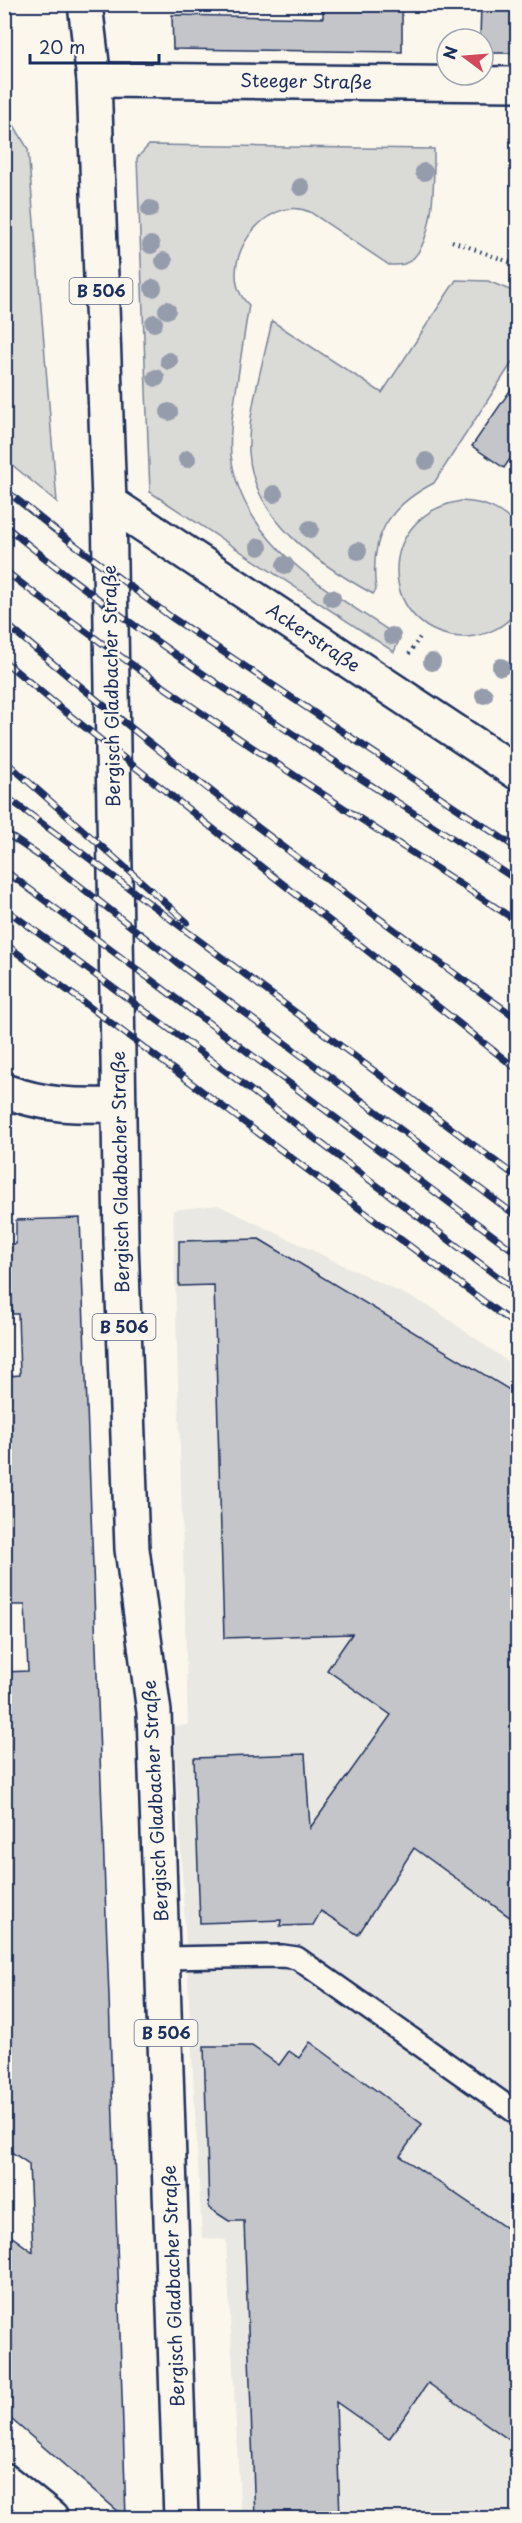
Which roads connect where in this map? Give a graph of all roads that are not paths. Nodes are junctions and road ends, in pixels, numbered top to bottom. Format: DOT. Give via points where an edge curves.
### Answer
graph roads {
  1 [pos="85,4"];
  2 [pos="94,80"];
  3 [pos="518,84"];
  4 [pos="109,502"];
  5 [pos="518,773"];
  6 [pos="4,1091"];
  7 [pos="119,1105"];
  8 [pos="164,1958"];
  9 [pos="518,2114"];
  10 [pos="4,2480"];
  11 [pos="51,2518"];
  12 [pos="181,2518"];
  1 -- 2 [label="main road, Bergisch Gladbacher Straße / B 506"];
  2 -- 3 [label="main road, Steeger Straße"];
  2 -- 4 [label="main road, Bergisch Gladbacher Straße / B 506"];
  4 -- 5 [label="main road, Ackerstraße"];
  4 -- 7 [label="main road, Bergisch Gladbacher Straße / B 506"];
  6 -- 7 [label="main road" via="65,1106"];
  7 -- 8 [label="main road, Bergisch Gladbacher Straße / B 506" via="132,1550 154,1712"];
  8 -- 9 [label="lane" via="297,1958"];
  8 -- 12 [label="main road, Bergisch Gladbacher Straße / B 506"];
  10 -- 11 [label="main road"];
}
